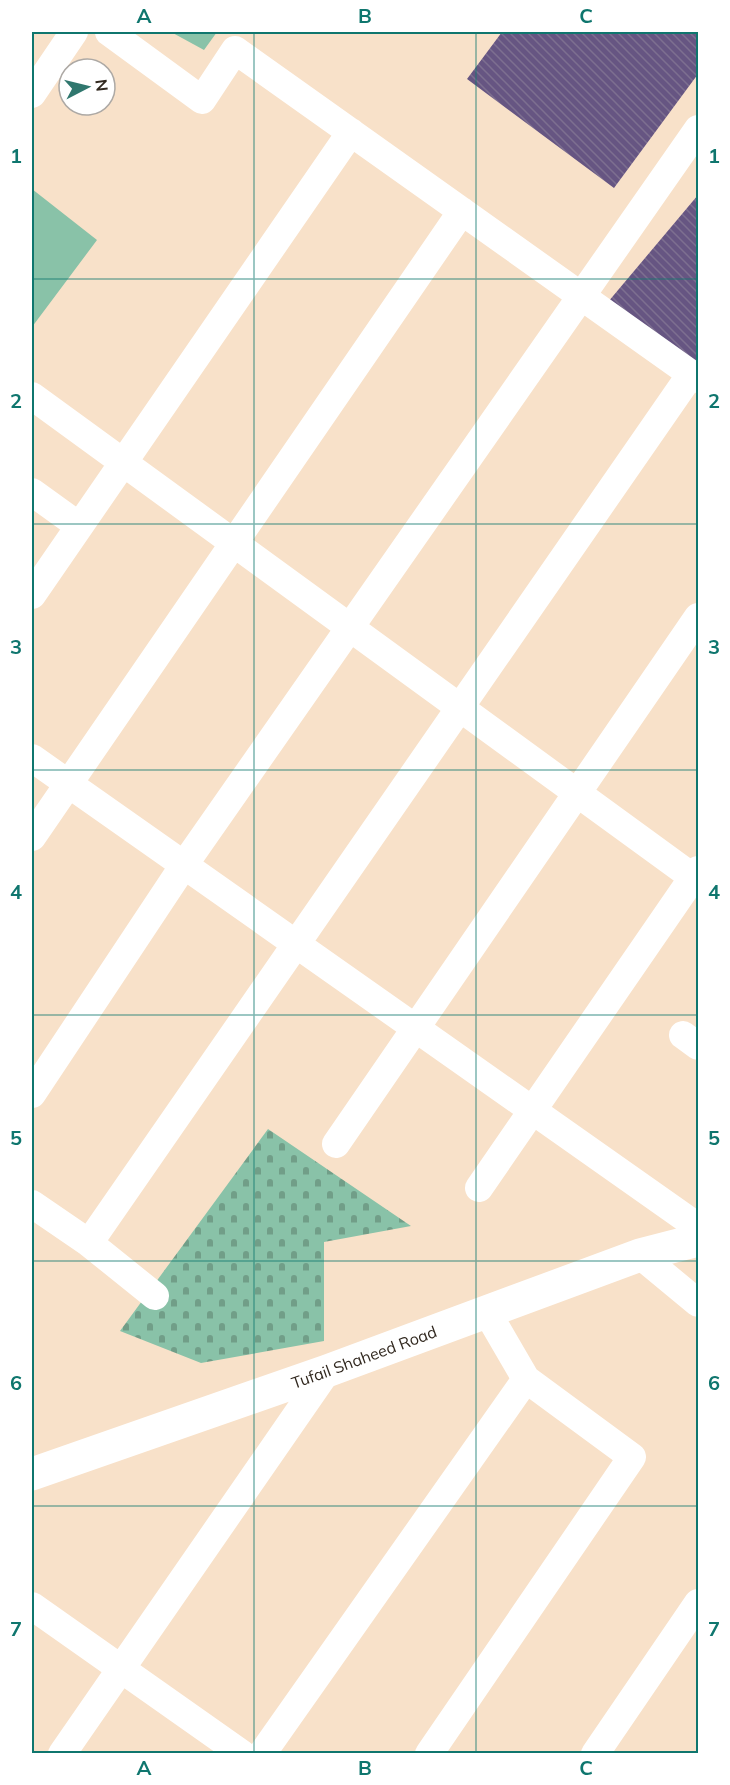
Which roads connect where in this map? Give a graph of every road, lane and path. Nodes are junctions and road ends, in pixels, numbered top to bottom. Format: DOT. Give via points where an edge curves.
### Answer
graph roads {
  1 [pos="75,32"];
  2 [pos="108,32"];
  3 [pos="32,94"];
  4 [pos="699,129"];
  5 [pos="351,132"];
  6 [pos="462,211"];
  7 [pos="582,296"];
  8 [pos="695,376"];
  9 [pos="32,396"];
  10 [pos="123,462"];
  11 [pos="32,492"];
  12 [pos="79,526"];
  13 [pos="234,543"];
  14 [pos="32,595"];
  15 [pos="699,617"];
  16 [pos="350,627"];
  17 [pos="460,707"];
  18 [pos="32,758"];
  19 [pos="68,784"];
  20 [pos="578,793"];
  21 [pos="32,837"];
  22 [pos="184,865"];
  23 [pos="697,876"];
  24 [pos="296,944"];
  25 [pos="416,1028"];
  26 [pos="32,1094"];
  27 [pos="533,1110"];
  28 [pos="336,1144"];
  29 [pos="479,1188"];
  30 [pos="32,1204"];
  31 [pos="699,1227"];
  32 [pos="699,1240"];
  33 [pos="89,1243"];
  34 [pos="640,1255"];
  35 [pos="155,1296"];
  36 [pos="699,1303"];
  37 [pos="487,1312"];
  38 [pos="327,1371"];
  39 [pos="526,1379"];
  40 [pos="32,1474"];
  41 [pos="699,1603"];
  42 [pos="32,1606"];
  43 [pos="121,1668"];
  44 [pos="62,1754"];
  45 [pos="242,1754"];
  46 [pos="262,1754"];
  47 [pos="429,1754"];
  48 [pos="596,1754"];
  1 -- 3 [label="street"];
  2 -- 5 [label="street" via="202,100 235,50"];
  4 -- 7 [label="street"];
  5 -- 6 [label="street"];
  5 -- 10 [label="street"];
  6 -- 7 [label="street"];
  6 -- 13 [label="street"];
  7 -- 8 [label="street"];
  7 -- 16 [label="street"];
  8 -- 17 [label="street"];
  9 -- 10 [label="street"];
  10 -- 12 [label="street"];
  10 -- 13 [label="street"];
  11 -- 12 [label="street"];
  12 -- 14 [label="street"];
  13 -- 16 [label="street"];
  13 -- 19 [label="street"];
  15 -- 20 [label="street"];
  16 -- 17 [label="street"];
  16 -- 22 [label="street"];
  17 -- 20 [label="street"];
  17 -- 24 [label="street"];
  18 -- 19 [label="street"];
  19 -- 21 [label="street"];
  19 -- 22 [label="street"];
  20 -- 23 [label="street"];
  20 -- 25 [label="street"];
  22 -- 24 [label="street"];
  22 -- 26 [label="street"];
  23 -- 27 [label="street"];
  24 -- 25 [label="street"];
  24 -- 33 [label="street"];
  25 -- 27 [label="street"];
  25 -- 28 [label="street"];
  27 -- 29 [label="street"];
  27 -- 31 [label="street"];
  30 -- 33 [label="street"];
  32 -- 34 [label="street, Tufail Shaheed Road"];
  33 -- 35 [label="street"];
  34 -- 36 [label="street"];
  34 -- 37 [label="street, Tufail Shaheed Road"];
  37 -- 38 [label="street, Tufail Shaheed Road"];
  37 -- 39 [label="street"];
  38 -- 40 [label="street, Tufail Shaheed Road"];
  38 -- 43 [label="street"];
  39 -- 46 [label="street"];
  39 -- 47 [label="street" via="632,1457"];
  41 -- 48 [label="street"];
  42 -- 43 [label="street"];
  43 -- 44 [label="street"];
  43 -- 45 [label="street"];
}
